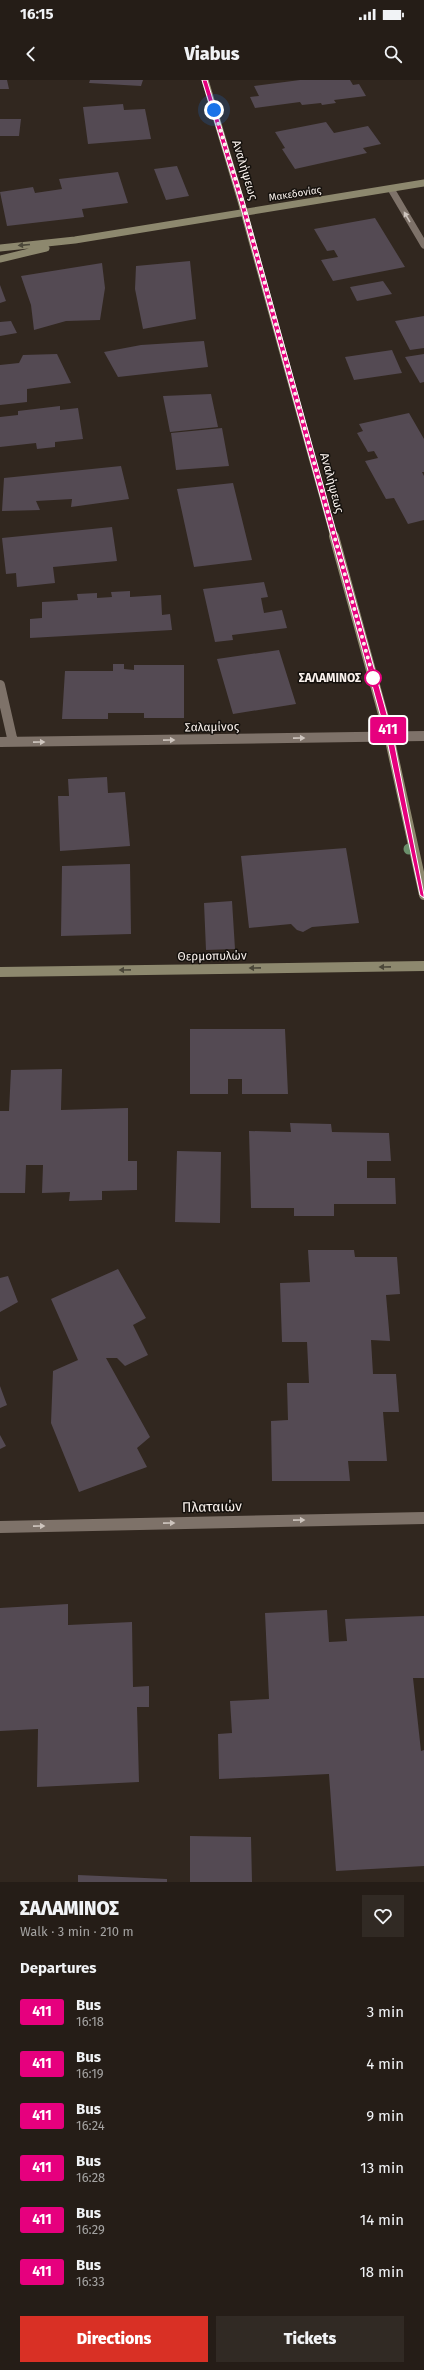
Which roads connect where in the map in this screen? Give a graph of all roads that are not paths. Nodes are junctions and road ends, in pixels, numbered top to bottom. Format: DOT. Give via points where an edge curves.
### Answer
graph roads {
  1 [pos="205,80"];
  2 [pos="424,183"];
  3 [pos="391,189"];
  4 [pos="245,212"];
  5 [pos="75,240"];
  6 [pos="424,245"];
  7 [pos="0,248"];
  8 [pos="0,259"];
  9 [pos="0,685"];
  10 [pos="389,736"];
  11 [pos="424,736"];
  12 [pos="0,742"];
  13 [pos="13,742"];
  14 [pos="424,895"];
  15 [pos="424,966"];
  16 [pos="0,972"];
  17 [pos="424,1518"];
  18 [pos="0,1527"];
  1 -- 4 [label="street, Αναλήψεως"];
  2 -- 3 [label="street, Μακεδονίας"];
  3 -- 4 [label="street, Μακεδονίας"];
  6 -- 3 [label="street, one-way"];
  4 -- 5 [label="street, Μακεδονίας"];
  4 -- 10 [label="street, Αναλήψεως"];
  5 -- 7 [label="street, Μακεδονίας, one-way"];
  5 -- 8 [label="street, Μακεδονίας"];
  9 -- 13 [label="street"];
  10 -- 11 [label="street, Σαλαμίνος"];
  13 -- 10 [label="street, Σαλαμίνος, one-way"];
  10 -- 14 [label="street, Αναλήψεως"];
  12 -- 13 [label="street, Σαλαμίνος"];
  15 -- 16 [label="street, Θερμοπυλών, one-way"];
  18 -- 17 [label="street, Πλαταιών, one-way"];
}
